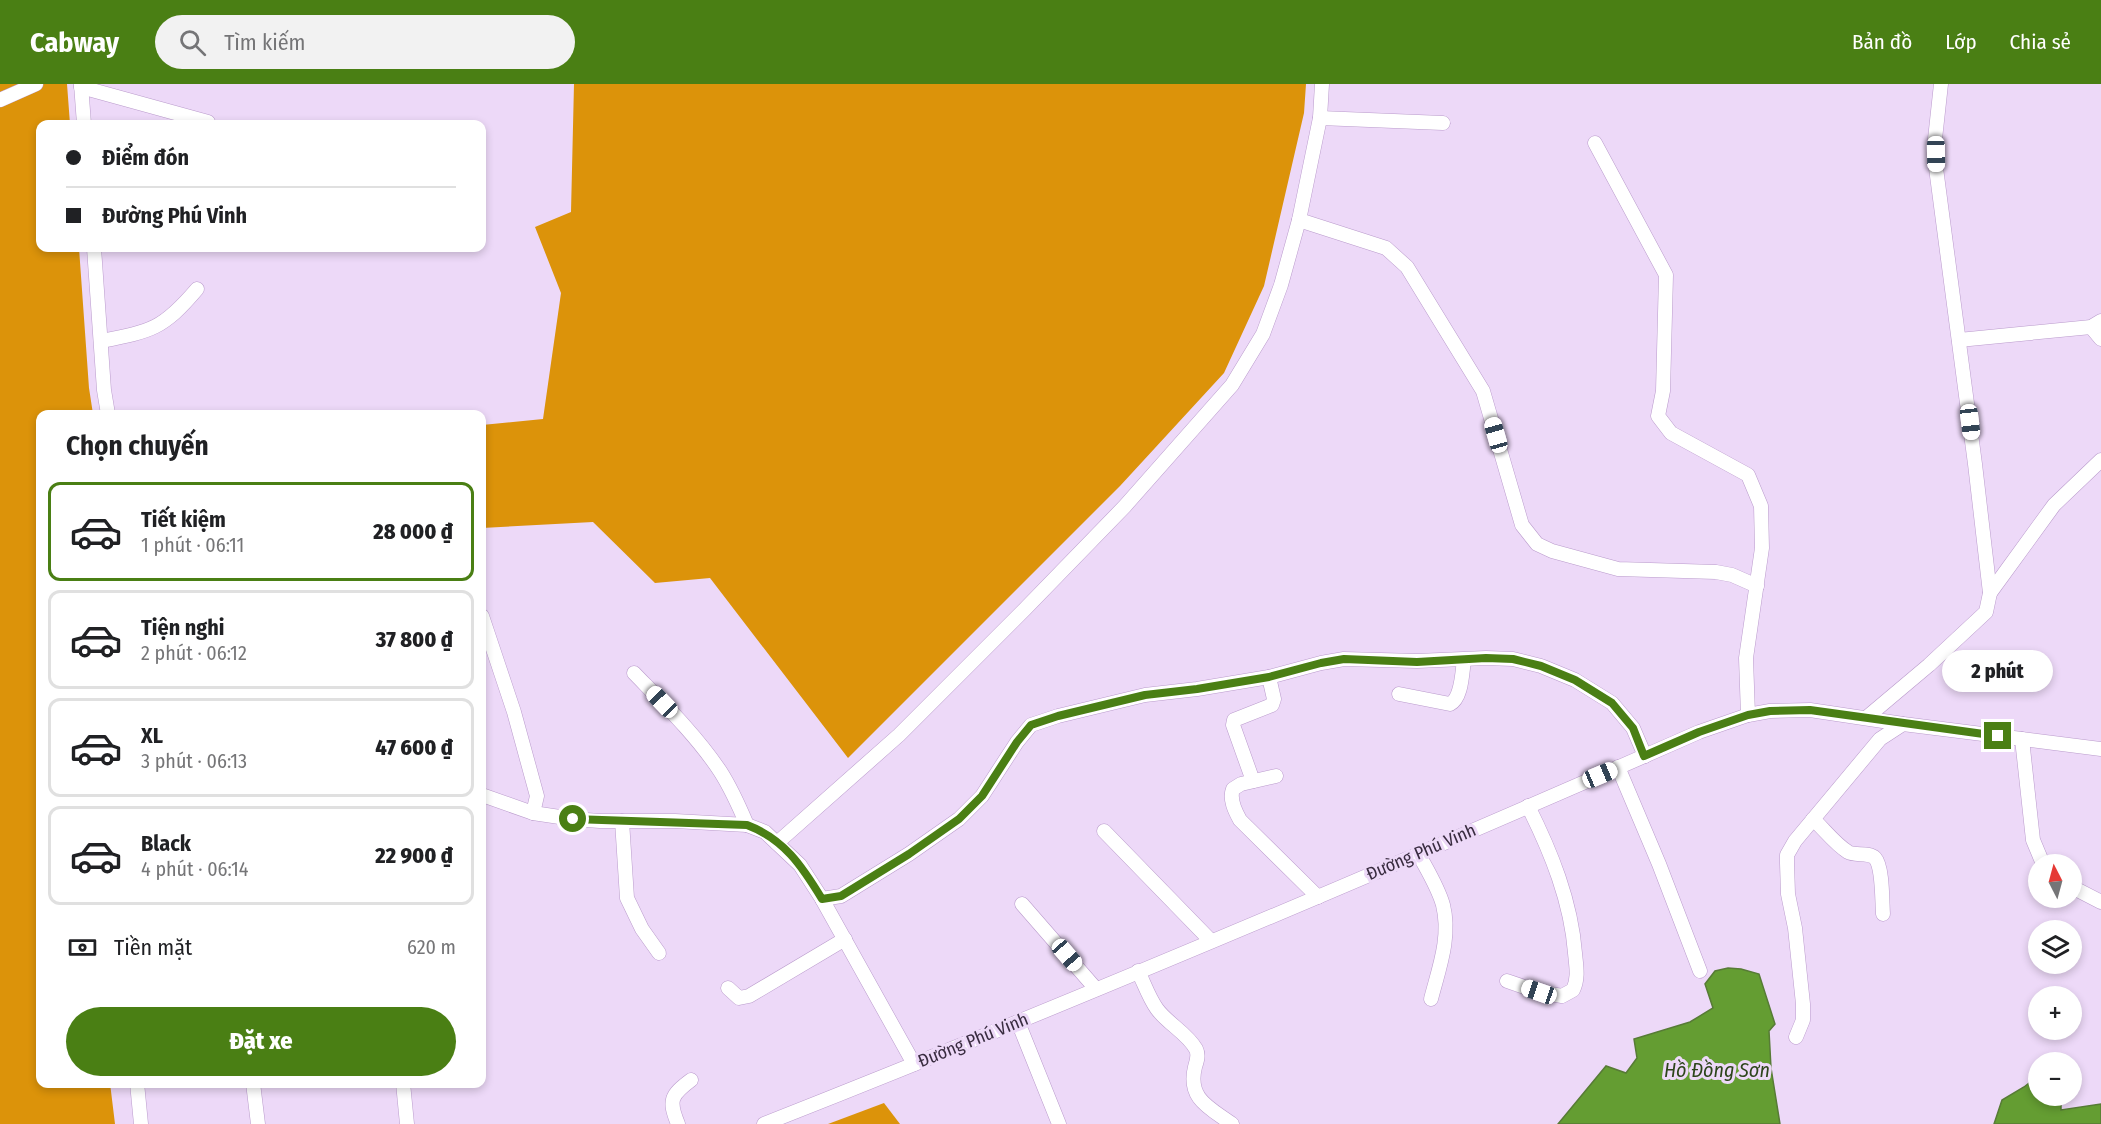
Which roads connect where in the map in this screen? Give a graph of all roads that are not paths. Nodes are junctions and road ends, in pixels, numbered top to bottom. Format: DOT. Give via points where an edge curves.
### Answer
graph roads {
  1 [pos="36,84"];
  2 [pos="1322,84"];
  3 [pos="1941,84"];
  4 [pos="81,86"];
  5 [pos="0,100"];
  6 [pos="1320,118"];
  7 [pos="84,120"];
  8 [pos="201,120"];
  9 [pos="1443,123"];
  10 [pos="1595,143"];
  11 [pos="1299,220"];
  12 [pos="94,252"];
  13 [pos="197,289"];
  14 [pos="2096,324"];
  15 [pos="2101,339"];
  16 [pos="1959,340"];
  17 [pos="101,341"];
  18 [pos="107,410"];
  19 [pos="2101,460"];
  20 [pos="1756,586"];
  21 [pos="1990,593"];
  22 [pos="486,628"];
  23 [pos="1464,660"];
  24 [pos="634,673"];
  25 [pos="1269,677"];
  26 [pos="1400,694"];
  27 [pos="1748,715"];
  28 [pos="1866,718"];
  29 [pos="1903,724"];
  30 [pos="2022,739"];
  31 [pos="2101,749"];
  32 [pos="1644,756"];
  33 [pos="1618,767"];
  34 [pos="1276,776"];
  35 [pos="1253,781"];
  36 [pos="486,796"];
  37 [pos="1528,806"];
  38 [pos="533,813"];
  39 [pos="1813,819"];
  40 [pos="622,821"];
  41 [pos="747,825"];
  42 [pos="1104,831"];
  43 [pos="777,843"];
  44 [pos="1418,853"];
  45 [pos="2039,854"];
  46 [pos="2082,892"];
  47 [pos="1317,897"];
  48 [pos="822,899"];
  49 [pos="2101,902"];
  50 [pos="1022,904"];
  51 [pos="1884,914"];
  52 [pos="845,939"];
  53 [pos="1211,941"];
  54 [pos="659,953"];
  55 [pos="1138,971"];
  56 [pos="1700,971"];
  57 [pos="1507,981"];
  58 [pos="728,988"];
  59 [pos="1096,989"];
  60 [pos="1431,999"];
  61 [pos="1018,1022"];
  62 [pos="1796,1037"];
  63 [pos="914,1064"];
  64 [pos="691,1080"];
  65 [pos="137,1088"];
  66 [pos="253,1088"];
  67 [pos="403,1088"];
  68 [pos="141,1124"];
  69 [pos="258,1124"];
  70 [pos="407,1124"];
  71 [pos="678,1124"];
  72 [pos="764,1124"];
  73 [pos="1058,1124"];
  74 [pos="1232,1124"];
  1 -- 5 [label="street"];
  2 -- 6 [label="street"];
  3 -- 16 [label="street" via="1936,168"];
  4 -- 7 [label="street"];
  4 -- 8 [label="street"];
  6 -- 9 [label="street"];
  6 -- 11 [label="street"];
  10 -- 20 [label="street" via="1666,276 1663,391 1658,416 1671,433 1748,475 1761,506 1762,548"];
  11 -- 20 [label="street" via="1386,248 1407,267 1483,391 1522,525 1537,544 1618,569 1716,572"];
  11 -- 43 [label="street" via="1263,334 1232,386 1125,506 1025,609 899,735"];
  12 -- 17 [label="street"];
  13 -- 17 [label="street" via="156,327"];
  14 -- 15 [label="street"];
  14 -- 16 [label="street"];
  16 -- 21 [label="street"];
  17 -- 18 [label="street"];
  19 -- 21 [label="street" via="2054,505"];
  20 -- 27 [label="street" via="1746,658"];
  21 -- 28 [label="street" via="1986,612"];
  22 -- 38 [label="street" via="537,796"];
  23 -- 25 [label="street" via="1344,659"];
  23 -- 26 [label="street" via="1455,702"];
  23 -- 32 [label="street" via="1513,659 1575,680 1612,703 1633,728"];
  24 -- 41 [label="street" via="710,757"];
  25 -- 35 [label="street" via="1272,705 1241,716 1233,725"];
  25 -- 48 [label="street" via="1145,695 1031,725 982,796 959,819 841,896"];
  27 -- 28 [label="street, Đường Phú Vinh" via="1810,710"];
  27 -- 32 [label="street, Đường Phú Vinh"];
  28 -- 29 [label="street, Đường Phú Vinh"];
  29 -- 30 [label="street, Đường Phú Vinh"];
  29 -- 39 [label="street" via="1880,739"];
  30 -- 31 [label="street, Đường Phú Vinh"];
  30 -- 45 [label="street" via="2033,840"];
  32 -- 33 [label="street, Đường Phú Vinh"];
  33 -- 37 [label="street, Đường Phú Vinh"];
  33 -- 56 [label="street"];
  34 -- 35 [label="street"];
  35 -- 47 [label="street" via="1236,786 1231,792 1240,820"];
  36 -- 38 [label="street"];
  37 -- 44 [label="street, Đường Phú Vinh"];
  37 -- 57 [label="street" via="1564,892 1577,975 1573,990 1562,996"];
  38 -- 40 [label="street"];
  39 -- 51 [label="street" via="1845,850 1876,860"];
  39 -- 62 [label="street" via="1787,855 1788,894 1803,1004 1803,1020"];
  40 -- 41 [label="street"];
  40 -- 54 [label="street" via="627,898"];
  41 -- 43 [label="street" via="765,832"];
  42 -- 53 [label="street"];
  43 -- 48 [label="street" via="800,865"];
  44 -- 47 [label="street, Đường Phú Vinh"];
  44 -- 60 [label="street" via="1437,889 1445,919 1444,948"];
  46 -- 49 [label="street"];
  47 -- 53 [label="street, Đường Phú Vinh"];
  48 -- 52 [label="street"];
  50 -- 59 [label="street"];
  52 -- 58 [label="street" via="749,996 739,998"];
  52 -- 63 [label="street"];
  53 -- 55 [label="street, Đường Phú Vinh"];
  55 -- 59 [label="street, Đường Phú Vinh"];
  55 -- 74 [label="street" via="1156,1008 1197,1050 1193,1088 1202,1103"];
  59 -- 61 [label="street, Đường Phú Vinh"];
  61 -- 63 [label="street, Đường Phú Vinh"];
  61 -- 73 [label="street"];
  63 -- 72 [label="street, Đường Phú Vinh"];
  64 -- 71 [label="street" via="671,1102"];
  65 -- 68 [label="street"];
  66 -- 69 [label="street"];
  67 -- 70 [label="street"];
}
